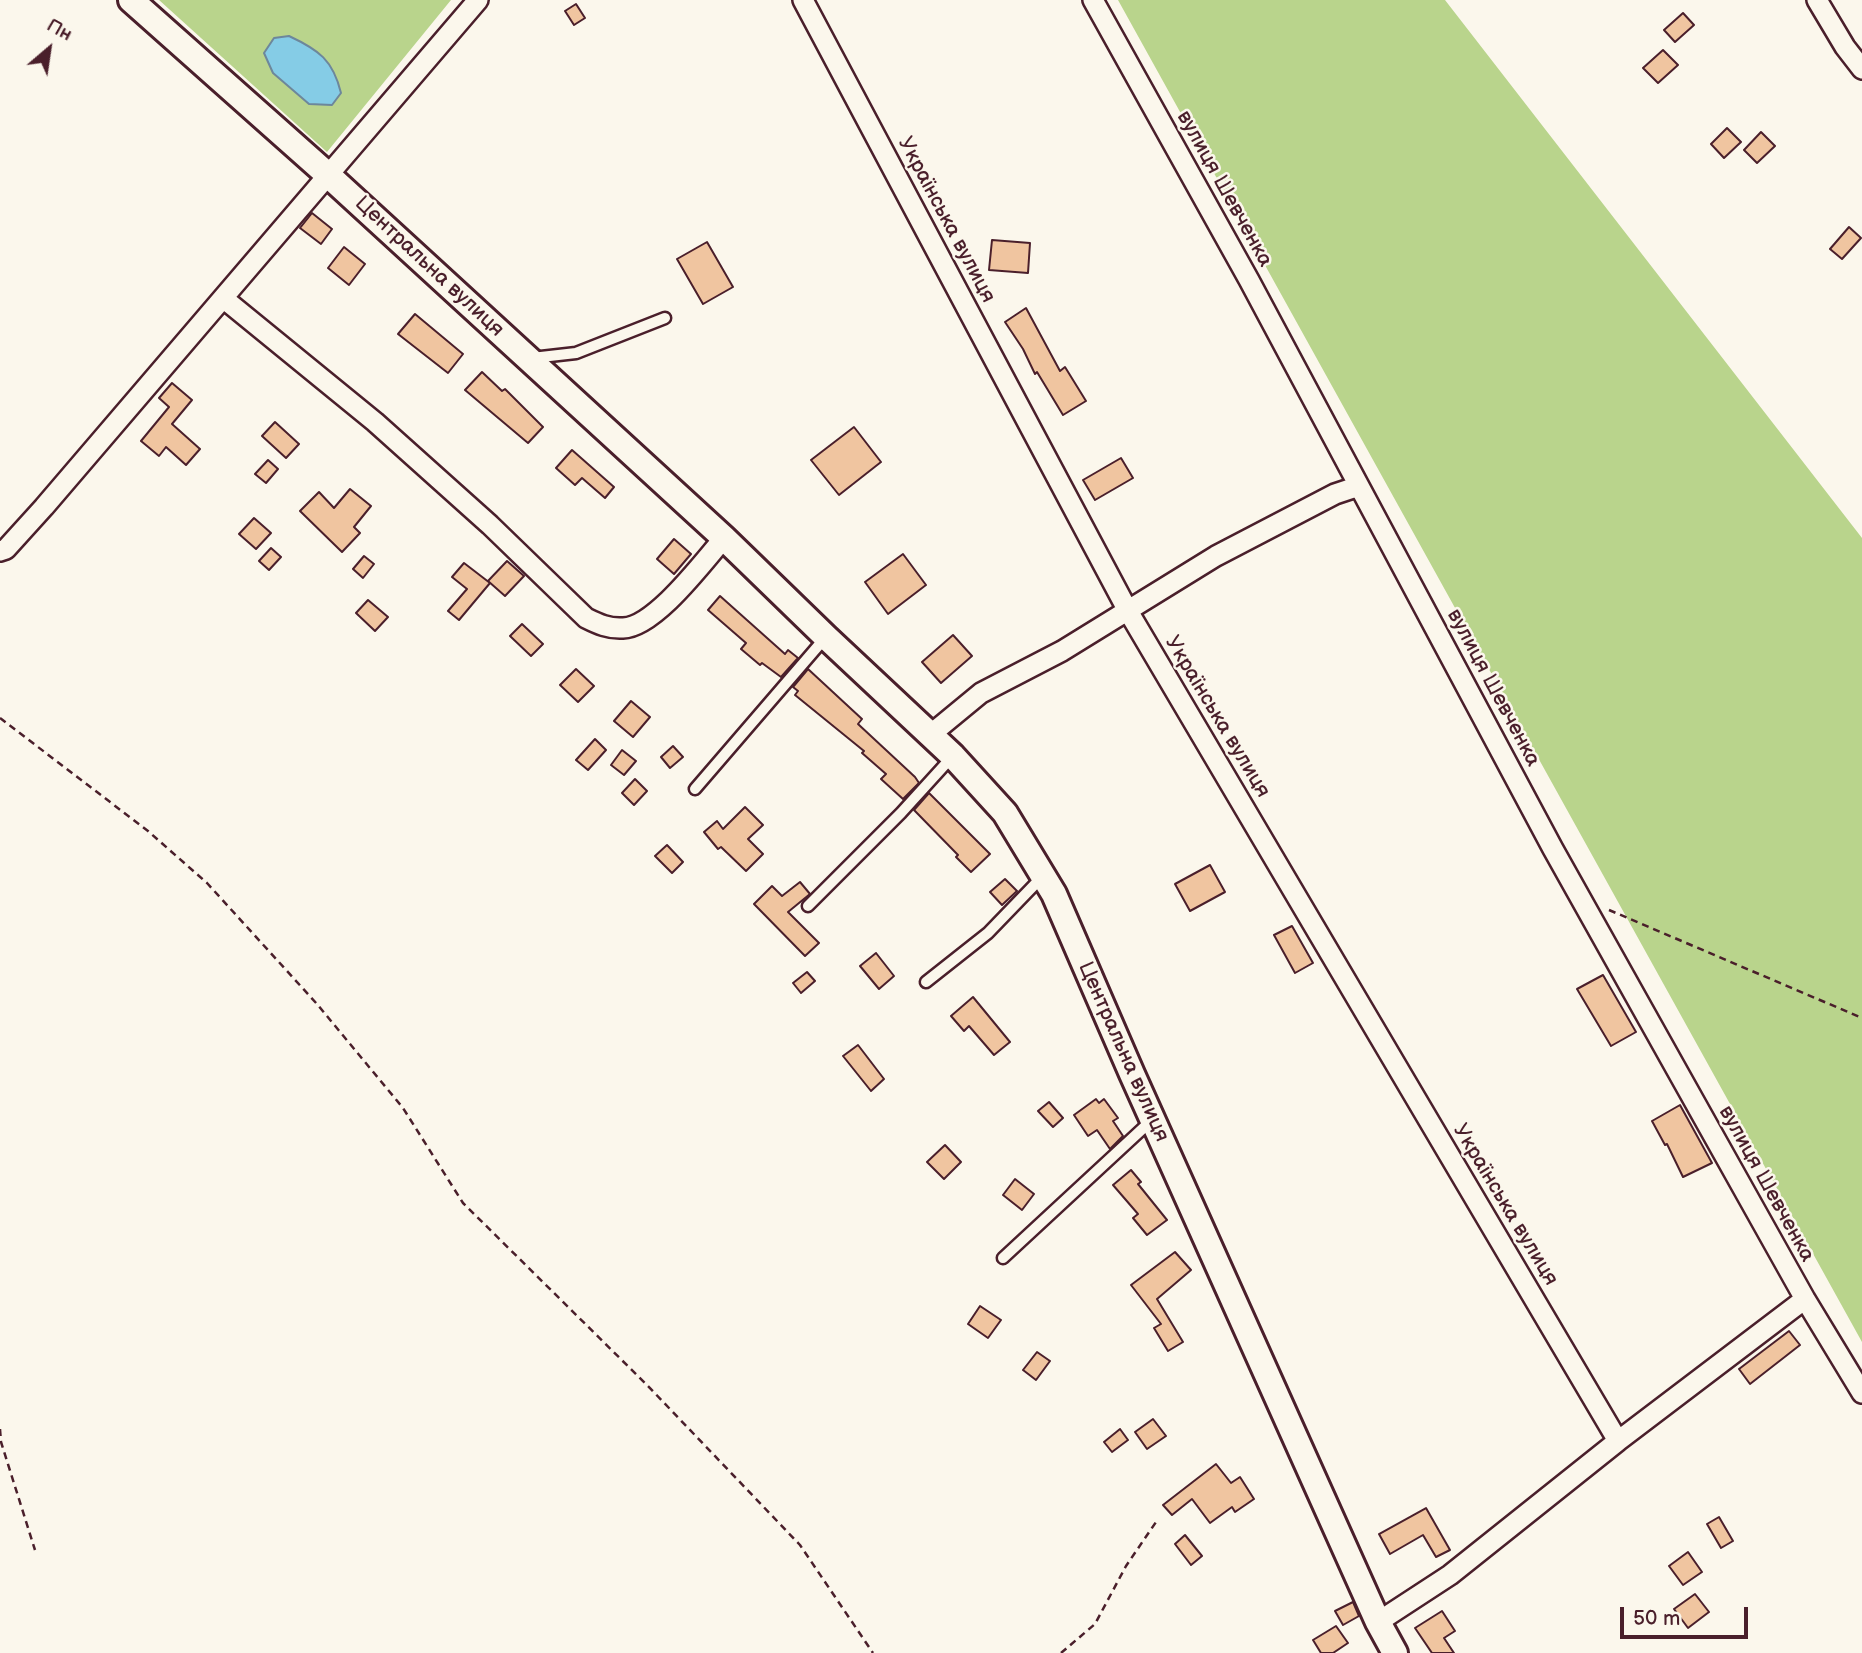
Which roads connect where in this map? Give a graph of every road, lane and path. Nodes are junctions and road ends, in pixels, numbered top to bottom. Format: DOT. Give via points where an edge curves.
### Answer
graph roads {
  1 [pos="131,0"];
  2 [pos="478,0"];
  3 [pos="803,0"];
  4 [pos="1093,0"];
  5 [pos="1817,0"];
  6 [pos="1862,69"];
  7 [pos="328,175"];
  8 [pos="223,298"];
  9 [pos="665,318"];
  10 [pos="528,358"];
  11 [pos="1359,486"];
  12 [pos="724,538"];
  13 [pos="0,551"];
  14 [pos="1128,611"];
  15 [pos="826,637"];
  16 [pos="0,718"];
  17 [pos="930,735"];
  18 [pos="953,756"];
  19 [pos="695,789"];
  20 [pos="1043,876"];
  21 [pos="1580,898"];
  22 [pos="808,906"];
  23 [pos="926,982"];
  24 [pos="1862,1018"];
  25 [pos="1152,1119"];
  26 [pos="1003,1258"];
  27 [pos="1805,1299"];
  28 [pos="1862,1393"];
  29 [pos="0,1429"];
  30 [pos="1618,1441"];
  31 [pos="1156,1522"];
  32 [pos="35,1550"];
  33 [pos="1378,1622"];
  34 [pos="873,1653"];
  35 [pos="1061,1653"];
  36 [pos="1395,1653"];
  1 -- 7 [label="street, Центральна вулиця"];
  2 -- 7 [label="street"];
  3 -- 14 [label="street, Українська вулиця"];
  4 -- 11 [label="street, вулиця Шевченка"];
  5 -- 6 [label="street"];
  7 -- 8 [label="street"];
  7 -- 10 [label="street, Центральна вулиця"];
  8 -- 12 [label="street" via="375,422 586,618 605,627 625,628 648,621"];
  8 -- 13 [label="street" via="44,507"];
  9 -- 10 [label="lane" via="576,353"];
  10 -- 12 [label="street, Центральна вулиця"];
  11 -- 14 [label="street" via="1216,556"];
  11 -- 21 [label="street, вулиця Шевченка"];
  12 -- 15 [label="street, Центральна вулиця"];
  14 -- 17 [label="street" via="1062,652 981,693"];
  14 -- 30 [label="street, Українська вулиця"];
  15 -- 17 [label="street, Центральна вулиця"];
  15 -- 19 [label="lane"];
  16 -- 34 [label="path" via="148,831 207,883 403,1108 463,1203 800,1545"];
  17 -- 18 [label="street, Центральна вулиця"];
  18 -- 20 [label="street, Центральна вулиця" via="1005,813"];
  18 -- 22 [label="lane"];
  20 -- 23 [label="lane" via="988,933"];
  20 -- 25 [label="street, Центральна вулиця"];
  21 -- 24 [label="path"];
  21 -- 27 [label="street, вулиця Шевченка"];
  25 -- 26 [label="lane"];
  25 -- 33 [label="street, Центральна вулиця"];
  27 -- 28 [label="street, вулиця Шевченка"];
  27 -- 30 [label="street"];
  29 -- 32 [label="path"];
  30 -- 33 [label="street" via="1450,1575"];
  31 -- 35 [label="path" via="1095,1624"];
  33 -- 36 [label="street, Центральна вулиця"];
}
